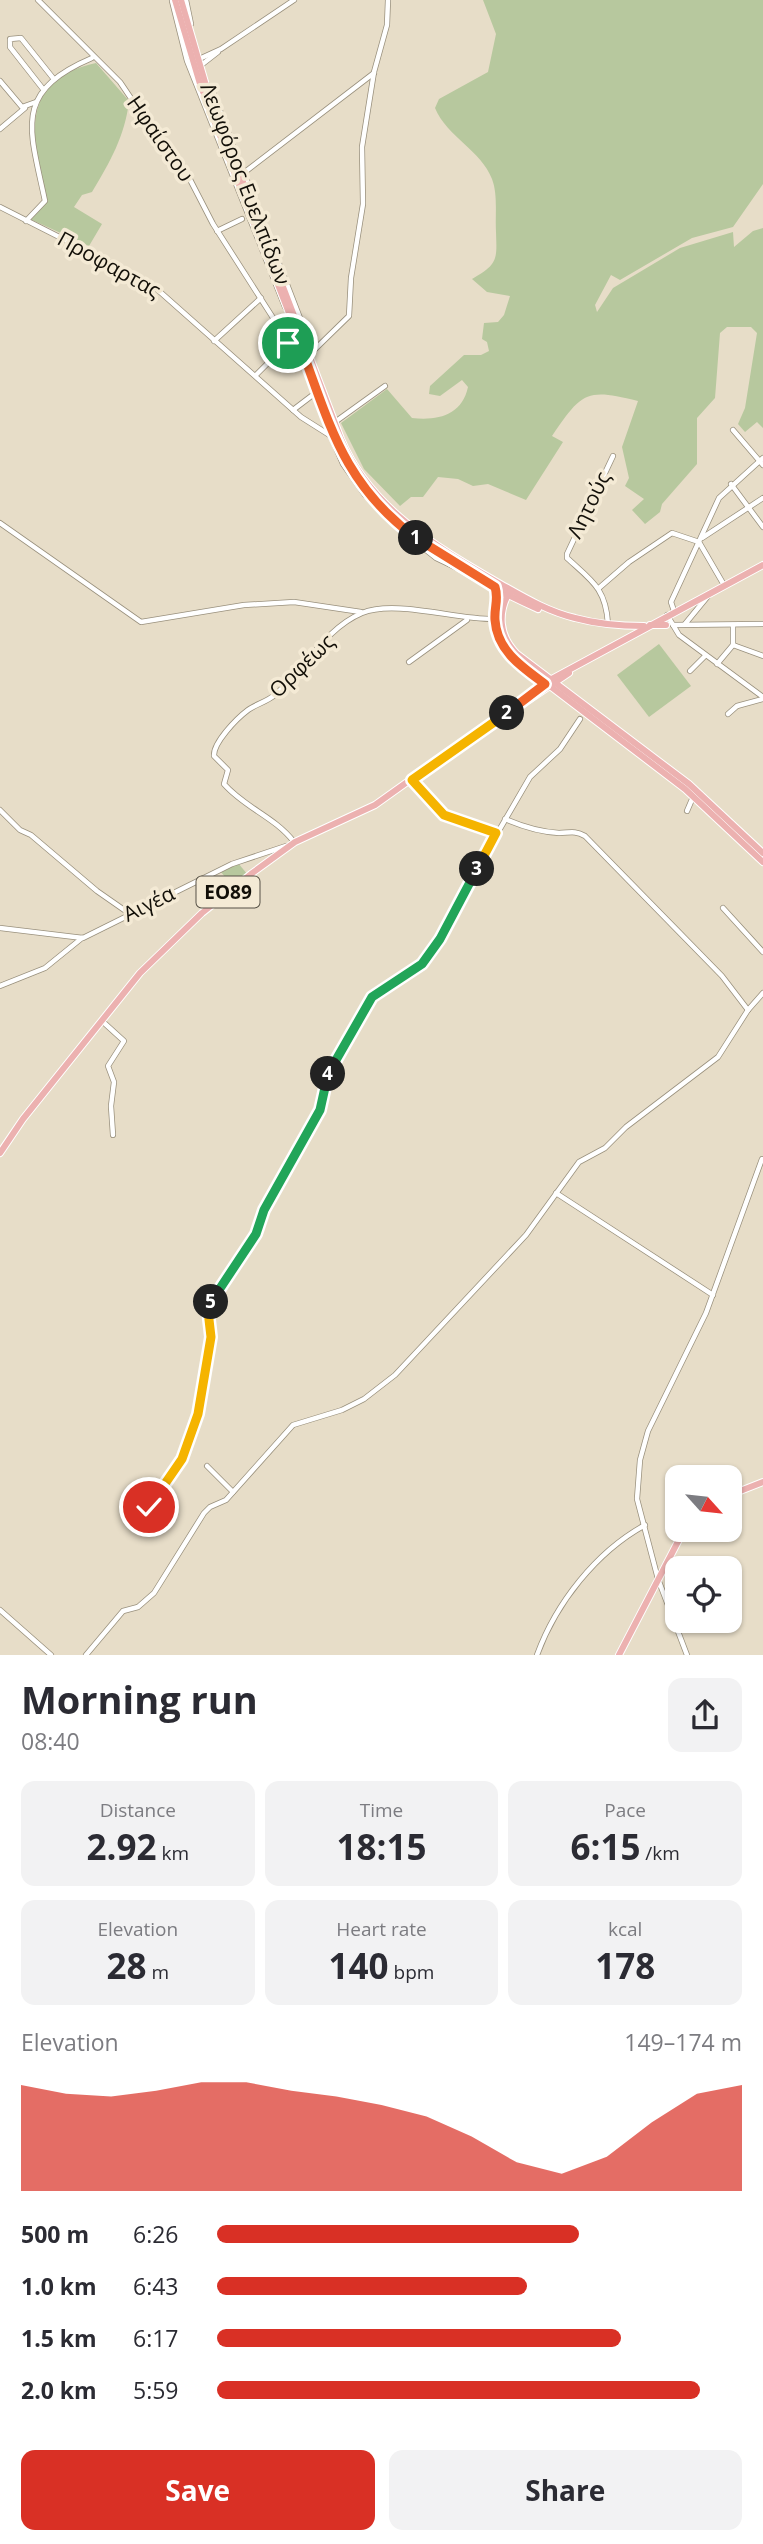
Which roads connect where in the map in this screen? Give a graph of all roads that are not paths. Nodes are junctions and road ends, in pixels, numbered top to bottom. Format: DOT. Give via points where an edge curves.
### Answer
graph roads {
  1 [pos="37,0"];
  2 [pos="174,0"];
  3 [pos="183,0"];
  4 [pos="294,0"];
  5 [pos="388,0"];
  6 [pos="93,58"];
  7 [pos="196,64"];
  8 [pos="374,72"];
  9 [pos="53,78"];
  10 [pos="0,80"];
  11 [pos="43,89"];
  12 [pos="37,101"];
  13 [pos="205,101"];
  14 [pos="26,107"];
  15 [pos="0,129"];
  16 [pos="221,130"];
  17 [pos="241,175"];
  18 [pos="0,207"];
  19 [pos="242,219"];
  20 [pos="26,221"];
  21 [pos="217,231"];
  22 [pos="261,298"];
  23 [pos="297,327"];
  24 [pos="285,334"];
  25 [pos="301,340"];
  26 [pos="214,341"];
  27 [pos="310,354"];
  28 [pos="256,375"];
  29 [pos="385,386"];
  30 [pos="318,391"];
  31 [pos="293,410"];
  32 [pos="335,422"];
  33 [pos="733,430"];
  34 [pos="335,442"];
  35 [pos="613,456"];
  36 [pos="762,461"];
  37 [pos="731,484"];
  38 [pos="763,498"];
  39 [pos="750,507"];
  40 [pos="0,523"];
  41 [pos="763,527"];
  42 [pos="700,540"];
  43 [pos="763,565"];
  44 [pos="724,585"];
  45 [pos="495,587"];
  46 [pos="599,588"];
  47 [pos="507,590"];
  48 [pos="713,591"];
  49 [pos="498,600"];
  50 [pos="521,601"];
  51 [pos="502,608"];
  52 [pos="674,611"];
  53 [pos="362,612"];
  54 [pos="665,617"];
  55 [pos="573,618"];
  56 [pos="495,619"];
  57 [pos="467,620"];
  58 [pos="608,624"];
  59 [pos="763,624"];
  60 [pos="669,625"];
  61 [pos="684,625"];
  62 [pos="733,625"];
  63 [pos="647,626"];
  64 [pos="733,645"];
  65 [pos="705,656"];
  66 [pos="763,656"];
  67 [pos="409,662"];
  68 [pos="717,664"];
  69 [pos="690,671"];
  70 [pos="550,684"];
  71 [pos="763,698"];
  72 [pos="728,714"];
  73 [pos="580,719"];
  74 [pos="412,780"];
  75 [pos="694,796"];
  76 [pos="0,810"];
  77 [pos="687,811"];
  78 [pos="505,819"];
  79 [pos="496,833"];
  80 [pos="295,842"];
  81 [pos="763,853"];
  82 [pos="763,862"];
  83 [pos="723,908"];
  84 [pos="130,914"];
  85 [pos="0,928"];
  86 [pos="72,937"];
  87 [pos="83,938"];
  88 [pos="74,944"];
  89 [pos="763,952"];
  90 [pos="0,986"];
  91 [pos="763,993"];
  92 [pos="748,1010"];
  93 [pos="102,1021"];
  94 [pos="113,1135"];
  95 [pos="0,1153"];
  96 [pos="762,1159"];
  97 [pos="763,1177"];
  98 [pos="754,1181"];
  99 [pos="555,1193"];
  100 [pos="713,1295"];
  101 [pos="207,1466"];
  102 [pos="763,1483"];
  103 [pos="742,1490"];
  104 [pos="233,1492"];
  105 [pos="144,1516"];
  106 [pos="645,1525"];
  107 [pos="678,1542"];
  108 [pos="658,1579"];
  109 [pos="0,1610"];
  110 [pos="51,1655"];
  111 [pos="86,1655"];
  112 [pos="535,1655"];
  113 [pos="619,1655"];
  114 [pos="687,1655"];
  1 -- 6 [label="street, Ηφαίστου"];
  2 -- 7 [label="main road, Λεωφόρος Ευελπίδων"];
  2 -- 13 [label="street" via="182,44"];
  3 -- 7 [label="main road, Λεωφόρος Ευελπίδων"];
  4 -- 7 [label="street"];
  5 -- 8 [label="street" via="387,25"];
  6 -- 9 [label="street"];
  6 -- 21 [label="street, Ηφαίστου" via="120,82 181,164"];
  7 -- 13 [label="main road, Λεωφόρος Ευελπίδων"];
  7 -- 16 [label="main road, Λεωφόρος Ευελπίδων"];
  8 -- 17 [label="street"];
  8 -- 27 [label="street" via="362,147 363,204 349,316"];
  9 -- 11 [label="street"];
  9 -- 11 [label="street" via="21,38 10,39 10,47"];
  10 -- 14 [label="street"];
  11 -- 12 [label="street"];
  12 -- 14 [label="street"];
  12 -- 20 [label="street" via="33,144 45,201"];
  13 -- 16 [label="main road, Λεωφόρος Ευελπίδων"];
  14 -- 15 [label="street"];
  16 -- 17 [label="main road, Λεωφόρος Ευελπίδων"];
  16 -- 23 [label="main road, Λεωφόρος Ευελπίδων" via="237,185"];
  17 -- 23 [label="main road, Λεωφόρος Ευελπίδων"];
  18 -- 20 [label="street, Προφαρτας"];
  19 -- 21 [label="street"];
  20 -- 26 [label="street, Προφαρτας" via="150,283"];
  21 -- 22 [label="street, Ηφαίστου"];
  22 -- 24 [label="street, Ηφαίστου"];
  22 -- 26 [label="street"];
  23 -- 24 [label="main road"];
  23 -- 25 [label="main road, Λεωφόρος Ευελπίδων"];
  24 -- 25 [label="street"];
  24 -- 28 [label="street" via="288,343"];
  25 -- 27 [label="main road, Λεωφόρος Ευελπίδων"];
  25 -- 30 [label="main road, Λεωφόρος Ευελπίδων"];
  26 -- 28 [label="street, Προφαρτας"];
  27 -- 32 [label="main road, Λεωφόρος Ευελπίδων"];
  28 -- 31 [label="street, Προφαρτας"];
  29 -- 32 [label="street"];
  30 -- 31 [label="street"];
  30 -- 34 [label="main road, Λεωφόρος Ευελπίδων"];
  31 -- 34 [label="street, Προφαρτας"];
  32 -- 47 [label="main road, Λεωφόρος Ευελπίδων" via="355,467 384,503 441,549"];
  33 -- 36 [label="street"];
  34 -- 45 [label="main road, Λεωφόρος Ευελπίδων" via="344,463 385,513"];
  35 -- 46 [label="street, Λητούς" via="567,554"];
  36 -- 37 [label="street"];
  37 -- 39 [label="street"];
  37 -- 42 [label="street" via="719,498"];
  38 -- 39 [label="street"];
  39 -- 41 [label="street"];
  39 -- 42 [label="street"];
  40 -- 53 [label="street" via="141,622 294,602"];
  42 -- 44 [label="street"];
  42 -- 46 [label="street" via="665,536"];
  42 -- 52 [label="street" via="671,601"];
  43 -- 44 [label="main road, ΕΟ89"];
  44 -- 48 [label="main road, ΕΟ89"];
  45 -- 47 [label="main road, Λεωφόρος Ευελπίδων"];
  45 -- 49 [label="main road"];
  46 -- 58 [label="street"];
  47 -- 49 [label="main road"];
  47 -- 50 [label="main road, Λεωφόρος Ευελπίδων"];
  47 -- 51 [label="main road"];
  47 -- 55 [label="main road, Λεωφόρος Ευελπίδων"];
  48 -- 52 [label="main road, ΕΟ89"];
  48 -- 61 [label="street"];
  49 -- 56 [label="main road"];
  50 -- 51 [label="main road" via="509,601"];
  50 -- 55 [label="main road, Λεωφόρος Ευελπίδων"];
  51 -- 70 [label="main road" via="509,646"];
  52 -- 54 [label="main road, ΕΟ89"];
  53 -- 57 [label="street" via="409,609"];
  53 -- 80 [label="street, Ορφέως" via="314,652 276,694 246,711 214,748 214,756 228,770 224,784 238,800 274,820"];
  54 -- 60 [label="street"];
  54 -- 63 [label="main road, ΕΟ89"];
  55 -- 58 [label="main road, Λεωφόρος Ευελπίδων"];
  56 -- 57 [label="street"];
  56 -- 70 [label="main road" via="508,654"];
  57 -- 67 [label="street"];
  58 -- 63 [label="main road, Λεωφόρος Ευελπίδων"];
  59 -- 62 [label="street"];
  60 -- 61 [label="street"];
  60 -- 63 [label="main road, Λεωφόρος Ευελπίδων"];
  60 -- 65 [label="street"];
  61 -- 62 [label="street"];
  62 -- 64 [label="street"];
  63 -- 70 [label="main road, ΕΟ89"];
  64 -- 66 [label="street"];
  64 -- 68 [label="street"];
  65 -- 68 [label="street"];
  65 -- 69 [label="street"];
  68 -- 71 [label="street"];
  70 -- 74 [label="main road, ΕΟ89"];
  70 -- 75 [label="main road"];
  70 -- 81 [label="main road" via="689,784"];
  71 -- 72 [label="street" via="737,706"];
  73 -- 78 [label="street" via="561,749 530,777"];
  74 -- 79 [label="street" via="444,815"];
  74 -- 80 [label="main road, ΕΟ89" via="361,813"];
  75 -- 77 [label="street"];
  75 -- 82 [label="main road"];
  76 -- 84 [label="street"];
  78 -- 79 [label="street"];
  78 -- 92 [label="street" via="524,827 559,833 573,830 585,836 722,976"];
  79 -- 105 [label="street" via="427,958 416,971 372,997 338,1053 325,1080 320,1110 264,1210 256,1234 209,1306 211,1337 198,1414 182,1459"];
  80 -- 84 [label="street, Αιγέα" via="232,864"];
  80 -- 93 [label="main road, ΕΟ89" via="179,934"];
  83 -- 89 [label="street"];
  84 -- 87 [label="street, Αιγέα"];
  85 -- 86 [label="street"];
  86 -- 87 [label="street"];
  86 -- 88 [label="street"];
  87 -- 88 [label="street, Αιγέα"];
  88 -- 90 [label="street, Αιγέα" via="32,976"];
  91 -- 92 [label="street"];
  92 -- 99 [label="street" via="718,1057 605,1148 579,1162"];
  93 -- 94 [label="street" via="124,1041 108,1066 114,1082"];
  93 -- 95 [label="main road, ΕΟ89"];
  96 -- 98 [label="street"];
  97 -- 98 [label="street"];
  98 -- 100 [label="street"];
  99 -- 100 [label="street"];
  99 -- 104 [label="street" via="518,1244 395,1374 342,1410 293,1425"];
  100 -- 106 [label="street" via="643,1445 637,1499"];
  101 -- 104 [label="street"];
  102 -- 103 [label="main road"];
  104 -- 111 [label="street" via="204,1513 148,1601 123,1611"];
  106 -- 108 [label="street"];
  106 -- 112 [label="street" via="613,1546 577,1584"];
  107 -- 108 [label="main road"];
  108 -- 113 [label="main road"];
  108 -- 114 [label="street"];
  109 -- 110 [label="street"];
}
